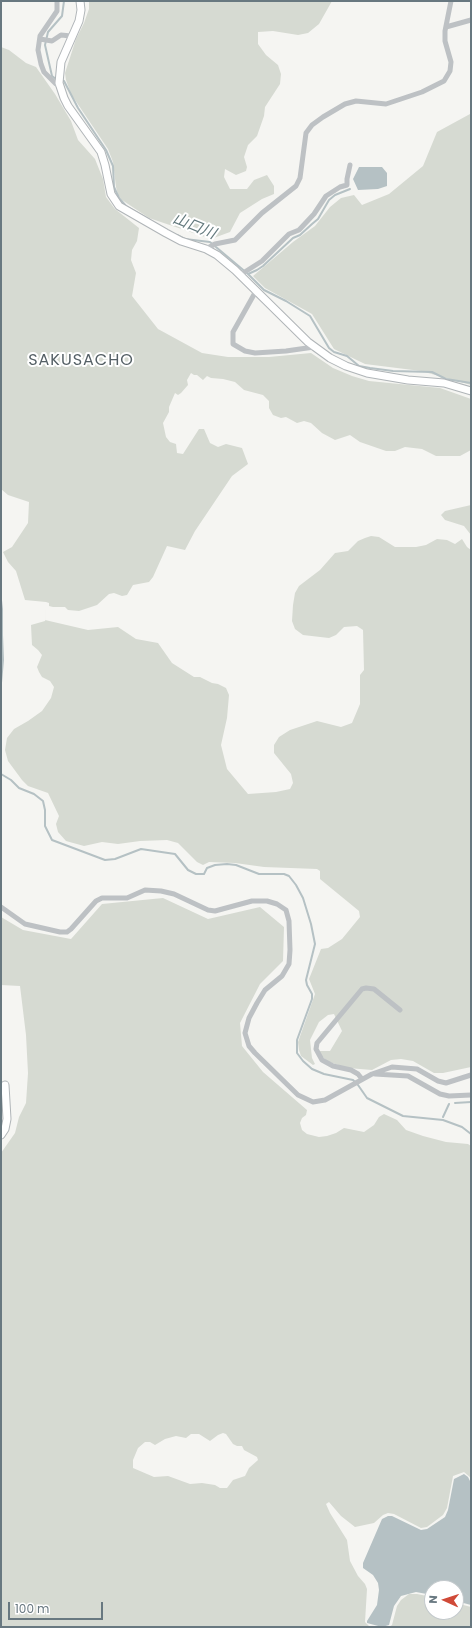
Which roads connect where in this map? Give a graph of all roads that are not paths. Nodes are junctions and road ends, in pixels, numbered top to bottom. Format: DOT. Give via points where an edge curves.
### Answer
graph roads {
  1 [pos="57,1"];
  2 [pos="80,1"];
  3 [pos="451,1"];
  4 [pos="471,20"];
  5 [pos="446,27"];
  6 [pos="71,36"];
  7 [pos="44,39"];
  8 [pos="59,82"];
  9 [pos="350,165"];
  10 [pos="211,246"];
  11 [pos="243,272"];
  12 [pos="256,291"];
  13 [pos="314,347"];
  14 [pos="471,391"];
  15 [pos="1,907"];
  16 [pos="400,1010"];
  17 [pos="372,1074"];
  18 [pos="471,1075"];
  19 [pos="361,1080"];
  20 [pos="5,1085"];
  21 [pos="471,1095"];
  22 [pos="1,1136"];
  1 -- 7 [label="street" via="58,11"];
  2 -- 6 [label="main road" via="79,21"];
  3 -- 5 [label="street"];
  4 -- 5 [label="street"];
  5 -- 10 [label="street" via="445,41 451,62 450,71 444,81 427,90 386,104 356,101 345,104 312,125 306,133 300,178 296,186 262,213 235,240"];
  6 -- 7 [label="street" via="61,35 52,41"];
  6 -- 8 [label="main road" via="61,62"];
  7 -- 8 [label="street" via="38,50 40,64 56,84"];
  8 -- 10 [label="main road" via="68,106 101,152 111,194 116,203 181,241"];
  9 -- 11 [label="street" via="347,185 326,196 299,230 289,234 262,261"];
  10 -- 11 [label="main road" via="226,263"];
  11 -- 12 [label="main road"];
  12 -- 13 [label="main road"];
  12 -- 13 [label="street" via="233,332 233,344 255,353 286,352"];
  13 -- 14 [label="main road" via="340,363 367,373 444,383"];
  15 -- 19 [label="street" via="25,924 66,932 96,901 102,898 127,898 145,890 174,894 208,910 252,901 277,904 286,910 290,921 289,964 282,976 265,990 254,1007 246,1025 247,1040 255,1053 298,1095 313,1102 325,1100"];
  16 -- 19 [label="street" via="374,989 362,989 318,1043 316,1049 322,1060 333,1066 351,1070 358,1074"];
  17 -- 18 [label="street" via="392,1067 409,1068 446,1083"];
  17 -- 19 [label="street"];
  17 -- 21 [label="street" via="408,1076 440,1094"];
  20 -- 22 [label="main road" via="7,1119"];
}
